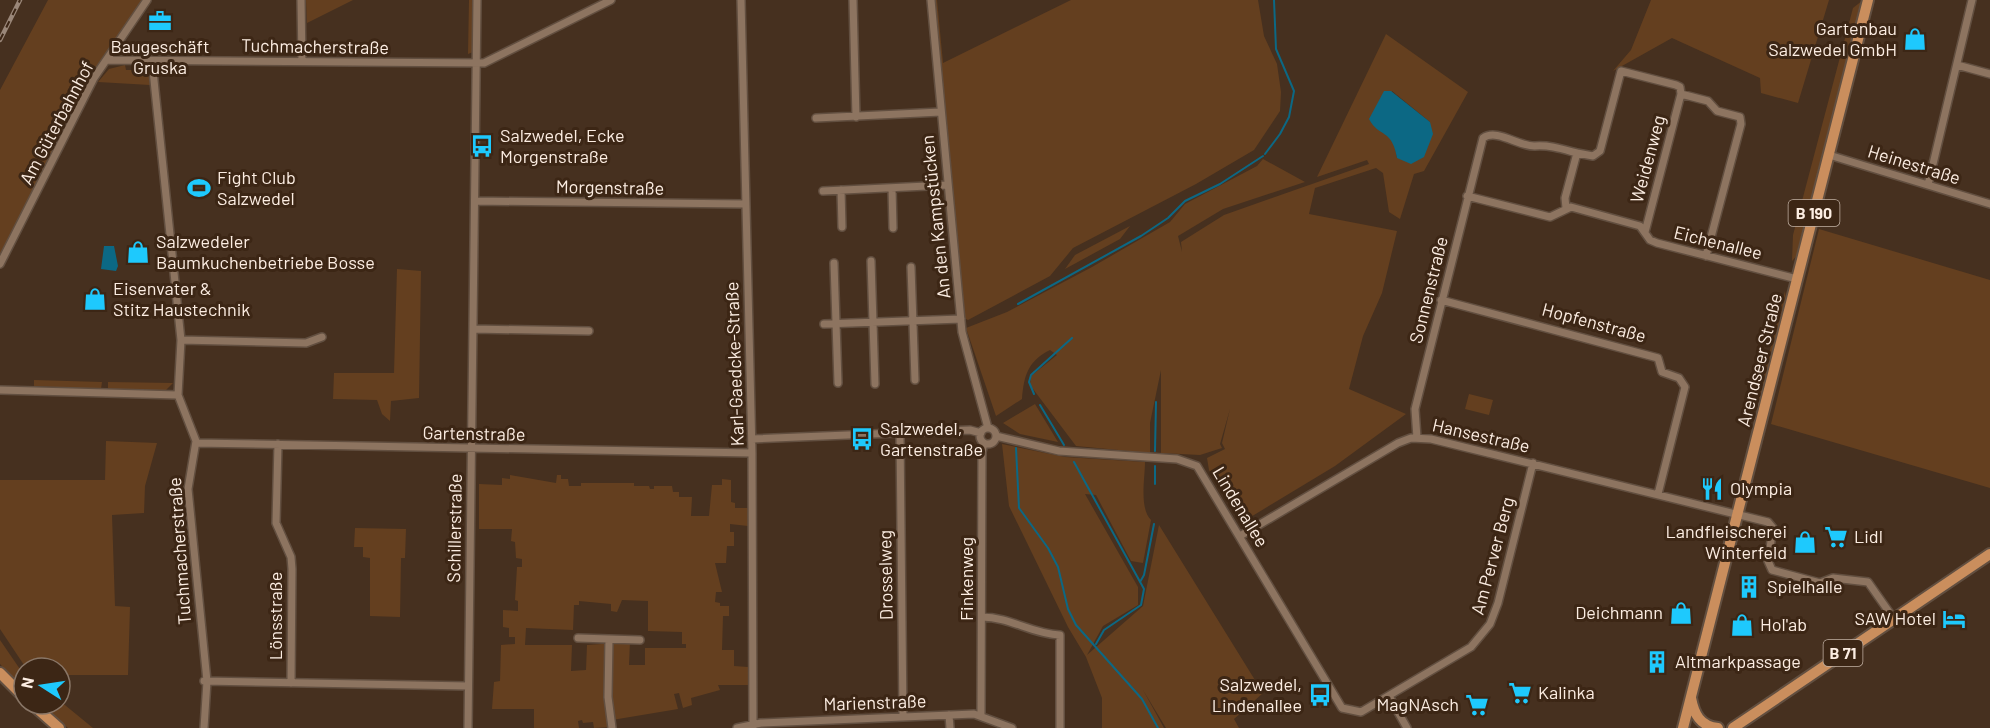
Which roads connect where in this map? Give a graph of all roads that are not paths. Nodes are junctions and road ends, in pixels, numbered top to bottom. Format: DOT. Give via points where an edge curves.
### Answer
graph roads {
  1 [pos="147,0"];
  2 [pos="301,0"];
  3 [pos="477,0"];
  4 [pos="611,0"];
  5 [pos="741,0"];
  6 [pos="853,0"];
  7 [pos="931,0"];
  8 [pos="1868,0"];
  9 [pos="1972,0"];
  10 [pos="108,60"];
  11 [pos="152,61"];
  12 [pos="302,61"];
  13 [pos="477,63"];
  14 [pos="1957,65"];
  15 [pos="1990,74"];
  16 [pos="1681,93"];
  17 [pos="941,112"];
  18 [pos="856,117"];
  19 [pos="816,118"];
  20 [pos="1577,153"];
  21 [pos="1828,155"];
  22 [pos="948,185"];
  23 [pos="1928,185"];
  24 [pos="892,188"];
  25 [pos="841,190"];
  26 [pos="823,191"];
  27 [pos="1467,196"];
  28 [pos="475,201"];
  29 [pos="745,204"];
  30 [pos="1990,204"];
  31 [pos="1566,208"];
  32 [pos="842,227"];
  33 [pos="893,228"];
  34 [pos="1645,232"];
  35 [pos="1706,256"];
  36 [pos="871,261"];
  37 [pos="834,263"];
  38 [pos="0,264"];
  39 [pos="911,267"];
  40 [pos="1797,279"];
  41 [pos="1441,300"];
  42 [pos="961,319"];
  43 [pos="912,321"];
  44 [pos="872,323"];
  45 [pos="824,324"];
  46 [pos="837,324"];
  47 [pos="473,328"];
  48 [pos="589,331"];
  49 [pos="322,338"];
  50 [pos="181,340"];
  51 [pos="915,380"];
  52 [pos="838,383"];
  53 [pos="875,384"];
  54 [pos="0,390"];
  55 [pos="178,395"];
  56 [pos="988,428"];
  57 [pos="981,433"];
  58 [pos="900,434"];
  59 [pos="996,436"];
  60 [pos="1417,438"];
  61 [pos="752,439"];
  62 [pos="196,443"];
  63 [pos="984,443"];
  64 [pos="278,444"];
  65 [pos="471,449"];
  66 [pos="752,453"];
  67 [pos="1533,463"];
  68 [pos="1658,494"];
  69 [pos="1736,514"];
  70 [pos="1240,536"];
  71 [pos="1990,554"];
  72 [pos="982,617"];
  73 [pos="1894,619"];
  74 [pos="578,638"];
  75 [pos="609,639"];
  76 [pos="640,640"];
  77 [pos="0,673"];
  78 [pos="205,681"];
  79 [pos="291,683"];
  80 [pos="12,685"];
  81 [pos="468,686"];
  82 [pos="1691,694"];
  83 [pos="1389,696"];
  84 [pos="1342,708"];
  85 [pos="981,714"];
  86 [pos="949,715"];
  87 [pos="46,716"];
  88 [pos="903,717"];
  89 [pos="753,726"];
  90 [pos="59,728"];
  91 [pos="204,728"];
  92 [pos="468,728"];
  93 [pos="612,728"];
  94 [pos="737,728"];
  95 [pos="950,728"];
  96 [pos="1012,728"];
  97 [pos="1060,728"];
  98 [pos="1407,728"];
  99 [pos="1683,728"];
  100 [pos="1718,728"];
  101 [pos="1725,728"];
  102 [pos="1733,728"];
  1 -- 10 [label="street, Am Güterbahnhof"];
  2 -- 12 [label="street"];
  3 -- 13 [label="street, Schillerstraße"];
  4 -- 13 [label="street, Tuchmacherstraße" via="490,61"];
  5 -- 29 [label="street, Karl-Gaedcke-Straße"];
  6 -- 18 [label="street"];
  7 -- 17 [label="street, An den Kampstücken"];
  8 -- 21 [label="main road, Arendseer Straße / B 190"];
  9 -- 14 [label="street"];
  10 -- 11 [label="street, Tuchmacherstraße"];
  10 -- 38 [label="street, Am Güterbahnhof" via="94,78"];
  11 -- 12 [label="street, Tuchmacherstraße"];
  11 -- 50 [label="street"];
  12 -- 13 [label="street, Tuchmacherstraße"];
  13 -- 28 [label="street, Schillerstraße"];
  14 -- 15 [label="street"];
  14 -- 23 [label="street"];
  16 -- 20 [label="street" via="1676,85 1621,71 1596,156"];
  16 -- 34 [label="street, Weidenweg"];
  16 -- 35 [label="street" via="1708,101 1717,111 1740,117"];
  17 -- 18 [label="street"];
  17 -- 22 [label="street, An den Kampstücken"];
  18 -- 19 [label="street"];
  20 -- 27 [label="street, Sonnenstraße" via="1490,135 1483,138"];
  20 -- 31 [label="street"];
  21 -- 23 [label="street, Heinestraße"];
  21 -- 40 [label="main road, Arendseer Straße / B 190"];
  22 -- 24 [label="street"];
  22 -- 42 [label="street, An den Kampstücken"];
  23 -- 30 [label="street, Heinestraße"];
  24 -- 25 [label="street"];
  24 -- 33 [label="street"];
  25 -- 26 [label="street"];
  25 -- 32 [label="street"];
  27 -- 31 [label="street, Eichenallee" via="1550,217"];
  27 -- 41 [label="street, Sonnenstraße"];
  28 -- 29 [label="street, Morgenstraße"];
  28 -- 47 [label="street, Schillerstraße"];
  29 -- 61 [label="street, Karl-Gaedcke-Straße"];
  31 -- 34 [label="street, Eichenallee" via="1632,223"];
  34 -- 35 [label="street, Eichenallee" via="1657,243"];
  35 -- 40 [label="street, Eichenallee"];
  36 -- 44 [label="street"];
  37 -- 46 [label="street"];
  39 -- 43 [label="street"];
  40 -- 69 [label="main road, Arendseer Straße / B 190"];
  41 -- 60 [label="street, Sonnenstraße" via="1415,409"];
  41 -- 68 [label="street, Hopfenstraße" via="1658,358 1662,372 1679,378 1685,387"];
  42 -- 43 [label="street"];
  42 -- 56 [label="street, An den Kampstücken"];
  43 -- 44 [label="street"];
  43 -- 51 [label="street"];
  44 -- 46 [label="street"];
  44 -- 53 [label="street"];
  45 -- 46 [label="street"];
  46 -- 52 [label="street"];
  47 -- 48 [label="street"];
  47 -- 65 [label="street, Schillerstraße"];
  49 -- 50 [label="street" via="306,343"];
  50 -- 55 [label="street"];
  54 -- 55 [label="street"];
  55 -- 62 [label="street"];
  56 -- 57 [label="street"];
  56 -- 59 [label="street, An den Kampstücken"];
  57 -- 58 [label="street" via="970,430"];
  57 -- 63 [label="street"];
  58 -- 61 [label="street"];
  58 -- 88 [label="street, Drosselweg"];
  59 -- 63 [label="street" via="991,443"];
  59 -- 70 [label="street, Lindenallee" via="1059,451 1190,462 1204,474"];
  60 -- 67 [label="street, Hansestraße" via="1438,439"];
  60 -- 70 [label="street, Hansestraße" via="1392,446"];
  61 -- 66 [label="street, Karl-Gaedcke-Straße"];
  62 -- 64 [label="street, Gartenstraße"];
  62 -- 78 [label="street, Tuchmacherstraße" via="188,489"];
  63 -- 72 [label="street, Finkenweg"];
  64 -- 65 [label="street, Gartenstraße"];
  64 -- 79 [label="street, Lönsstraße" via="276,523 292,569"];
  65 -- 66 [label="street, Gartenstraße"];
  65 -- 81 [label="street, Schillerstraße"];
  66 -- 89 [label="street, Karl-Gaedcke-Straße"];
  67 -- 68 [label="street, Hansestraße"];
  67 -- 83 [label="street, Am Perver Berg" via="1491,624 1471,648"];
  68 -- 69 [label="street, Hansestraße"];
  69 -- 73 [label="street, Hansestraße" via="1768,522 1773,528 1768,561 1772,570 1820,583 1833,578 1868,582"];
  69 -- 82 [label="main road, Arendseer Straße / B 190"];
  70 -- 84 [label="street, Lindenallee"];
  71 -- 73 [label="main road, B 71"];
  72 -- 85 [label="street, Finkenweg"];
  72 -- 97 [label="street" via="1003,618 1038,632 1060,635"];
  73 -- 102 [label="main road, B 71"];
  74 -- 75 [label="street"];
  75 -- 76 [label="street"];
  75 -- 93 [label="street"];
  77 -- 80 [label="main road"];
  78 -- 79 [label="street, Lönsstraße"];
  78 -- 91 [label="street, Tuchmacherstraße"];
  79 -- 81 [label="street, Lönsstraße"];
  81 -- 92 [label="street, Schillerstraße"];
  82 -- 99 [label="main road, Arendseer Straße / B 190"];
  82 -- 100 [label="main road" via="1698,718"];
  83 -- 84 [label="street, Am Perver Berg" via="1361,712"];
  83 -- 98 [label="street"];
  85 -- 86 [label="street, Marienstraße"];
  85 -- 96 [label="street, Marienstraße"];
  86 -- 88 [label="street, Marienstraße"];
  86 -- 95 [label="street"];
  87 -- 90 [label="main road"];
  88 -- 89 [label="street, Marienstraße"];
  89 -- 94 [label="street, Marienstraße"];
  101 -- 102 [label="main road"];
}
